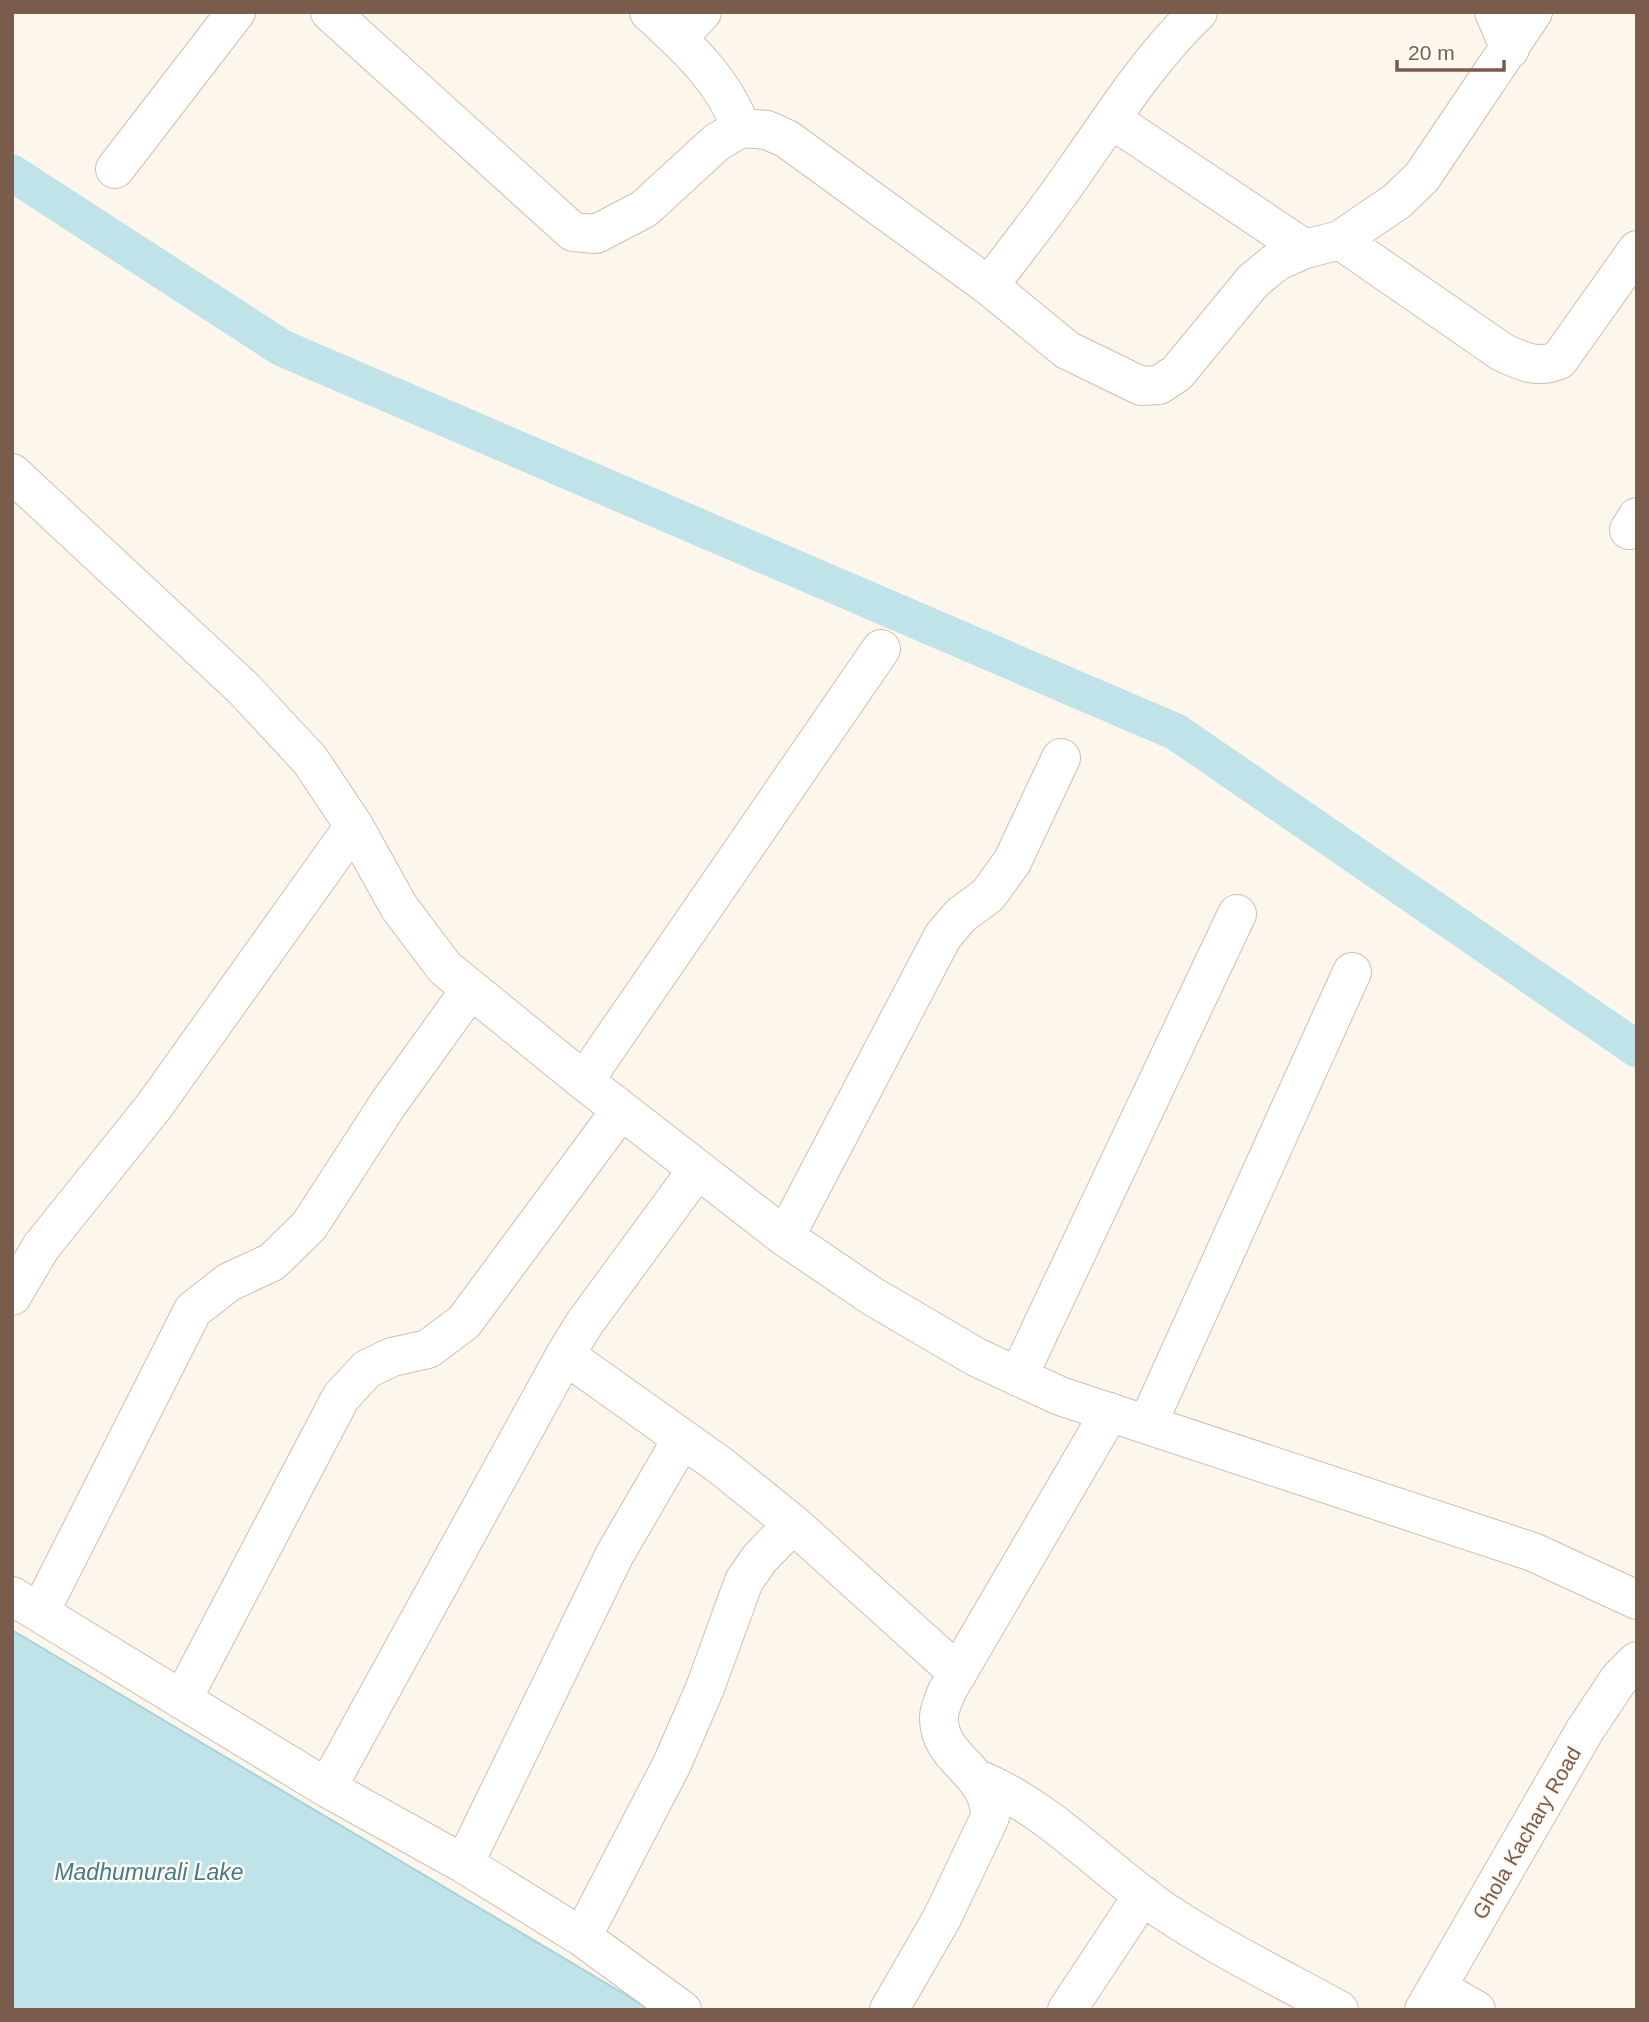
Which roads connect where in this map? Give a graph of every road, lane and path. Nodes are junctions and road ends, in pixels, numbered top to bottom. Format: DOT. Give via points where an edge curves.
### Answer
graph roads {
  1 [pos="236,12"];
  2 [pos="330,12"];
  3 [pos="649,12"];
  4 [pos="1198,12"];
  5 [pos="1494,12"];
  6 [pos="1533,12"];
  7 [pos="690,25"];
  8 [pos="1510,49"];
  9 [pos="1111,119"];
  10 [pos="741,128"];
  11 [pos="115,169"];
  12 [pos="1323,245"];
  13 [pos="1637,250"];
  14 [pos="989,286"];
  15 [pos="14,478"];
  16 [pos="881,649"];
  17 [pos="1061,758"];
  18 [pos="354,826"];
  19 [pos="1237,914"];
  20 [pos="1352,972"];
  21 [pos="470,989"];
  22 [pos="584,1081"];
  23 [pos="621,1110"];
  24 [pos="697,1170"];
  25 [pos="785,1237"];
  26 [pos="12,1296"];
  27 [pos="565,1355"];
  28 [pos="1018,1377"];
  29 [pos="1110,1412"];
  30 [pos="1148,1423"];
  31 [pos="682,1439"];
  32 [pos="793,1524"];
  33 [pos="1637,1600"];
  34 [pos="26,1604"];
  35 [pos="1637,1661"];
  36 [pos="958,1673"];
  37 [pos="182,1700"];
  38 [pos="978,1779"];
  39 [pos="327,1788"];
  40 [pos="464,1864"];
  41 [pos="1143,1895"];
  42 [pos="582,1937"];
  43 [pos="1432,1999"];
  44 [pos="682,2010"];
  45 [pos="889,2010"];
  46 [pos="1067,2010"];
  47 [pos="1339,2010"];
  48 [pos="1476,2010"];
  1 -- 11 [label="street"];
  2 -- 10 [label="street" via="573,232 596,234 644,209 717,142"];
  3 -- 7 [label="street"];
  4 -- 9 [label="street"];
  5 -- 8 [label="street"];
  6 -- 8 [label="street"];
  7 -- 10 [label="street" via="706,68 731,101"];
  8 -- 12 [label="street" via="1422,177 1377,217"];
  9 -- 12 [label="street"];
  9 -- 14 [label="street"];
  10 -- 14 [label="street" via="767,130 787,139"];
  12 -- 13 [label="street" via="1502,352 1527,364 1545,365 1559,360"];
  12 -- 14 [label="street" via="1276,262 1253,281 1177,373 1159,385 1141,386 1067,350"];
  15 -- 18 [label="street" via="243,688 310,760"];
  16 -- 22 [label="street"];
  17 -- 25 [label="street" via="1012,862 988,895 943,936"];
  18 -- 21 [label="street" via="399,907 445,968"];
  18 -- 26 [label="street" via="155,1105 41,1247"];
  19 -- 28 [label="street"];
  20 -- 30 [label="street"];
  21 -- 22 [label="street"];
  21 -- 34 [label="street" via="309,1226 272,1262 229,1282 193,1310"];
  22 -- 23 [label="street"];
  23 -- 24 [label="street"];
  23 -- 37 [label="street" via="464,1321 428,1349 392,1357 367,1369 341,1397"];
  24 -- 25 [label="street"];
  24 -- 27 [label="street"];
  25 -- 28 [label="street" via="872,1296"];
  27 -- 31 [label="street"];
  27 -- 39 [label="street"];
  28 -- 29 [label="street"];
  29 -- 30 [label="street"];
  29 -- 36 [label="street"];
  30 -- 33 [label="street" via="1533,1552"];
  31 -- 32 [label="street"];
  31 -- 40 [label="street" via="615,1554"];
  32 -- 36 [label="street"];
  32 -- 42 [label="street" via="744,1581 673,1764"];
  34 -- 37 [label="street"];
  35 -- 43 [label="street, Ghola Kachary Road" via="1619,1679 1585,1730"];
  36 -- 38 [label="street" via="939,1716 943,1741"];
  37 -- 39 [label="street"];
  38 -- 41 [label="street" via="1026,1801"];
  38 -- 45 [label="street" via="990,1800 990,1817 942,1918"];
  39 -- 40 [label="street"];
  40 -- 42 [label="street"];
  41 -- 46 [label="street"];
  41 -- 47 [label="street" via="1217,1944"];
  42 -- 44 [label="street"];
  43 -- 48 [label="street"];
}
